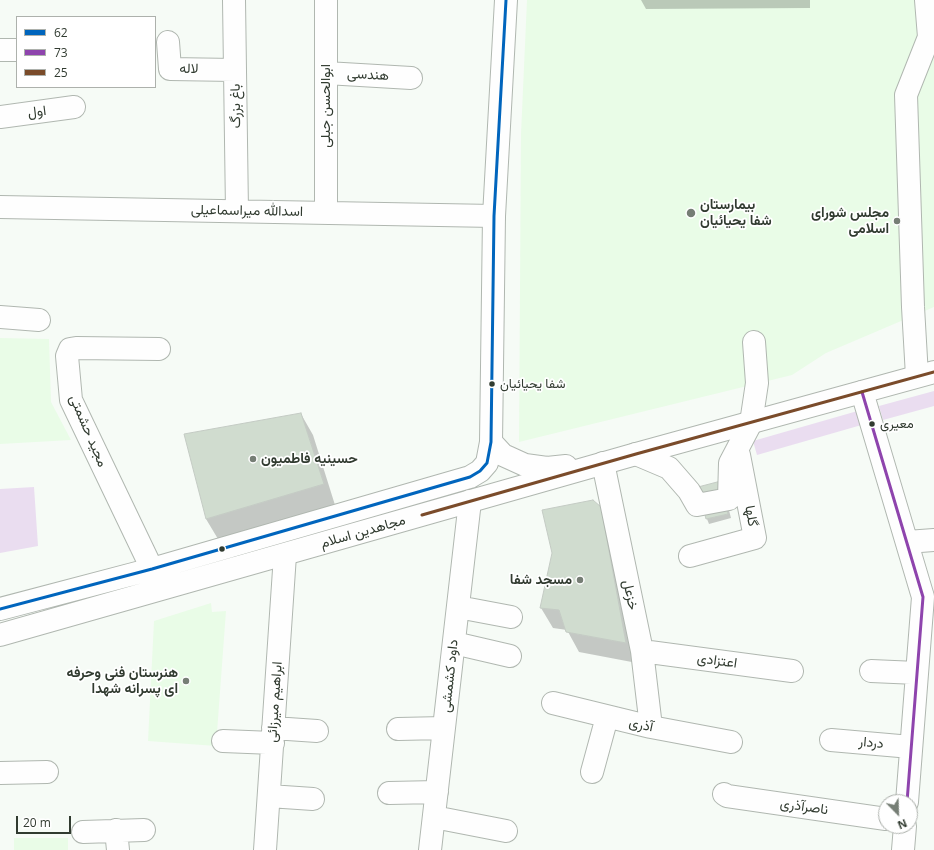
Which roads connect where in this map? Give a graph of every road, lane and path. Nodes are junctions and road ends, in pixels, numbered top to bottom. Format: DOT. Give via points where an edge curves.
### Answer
graph roads {
  1 [pos="234,0"];
  2 [pos="326,0"];
  3 [pos="506,0"];
  4 [pos="926,0"];
  5 [pos="168,42"];
  6 [pos="0,50"];
  7 [pos="16,50"];
  8 [pos="235,70"];
  9 [pos="326,73"];
  10 [pos="411,78"];
  11 [pos="74,107"];
  12 [pos="0,117"];
  13 [pos="0,207"];
  14 [pos="237,211"];
  15 [pos="326,213"];
  16 [pos="494,216"];
  17 [pos="0,317"];
  18 [pos="39,320"];
  19 [pos="754,342"];
  20 [pos="159,349"];
  21 [pos="926,374"];
  22 [pos="862,392"];
  23 [pos="742,426"];
  24 [pos="491,442"];
  25 [pos="738,450"];
  26 [pos="636,454"];
  27 [pos="603,463"];
  28 [pos="470,502"];
  29 [pos="934,540"];
  30 [pos="907,542"];
  31 [pos="285,555"];
  32 [pos="690,556"];
  33 [pos="152,569"];
  34 [pos="929,597"];
  35 [pos="458,607"];
  36 [pos="0,610"];
  37 [pos="511,617"];
  38 [pos="0,635"];
  39 [pos="454,643"];
  40 [pos="642,651"];
  41 [pos="510,656"];
  42 [pos="792,671"];
  43 [pos="871,671"];
  44 [pos="917,673"];
  45 [pos="553,703"];
  46 [pos="607,717"];
  47 [pos="651,727"];
  48 [pos="444,728"];
  49 [pos="398,729"];
  50 [pos="317,731"];
  51 [pos="273,735"];
  52 [pos="831,740"];
  53 [pos="222,741"];
  54 [pos="731,742"];
  55 [pos="911,747"];
  56 [pos="48,772"];
  57 [pos="592,772"];
  58 [pos="0,773"];
  59 [pos="437,792"];
  60 [pos="389,793"];
  61 [pos="724,794"];
  62 [pos="908,794"];
  63 [pos="269,796"];
  64 [pos="313,799"];
  65 [pos="434,817"];
  66 [pos="878,818"];
  67 [pos="144,830"];
  68 [pos="506,831"];
  69 [pos="83,832"];
  70 [pos="904,834"];
  71 [pos="117,840"];
  72 [pos="265,850"];
  73 [pos="430,850"];
  74 [pos="903,850"];
  1 -- 8 [label="street, باغ بزرگ"];
  2 -- 9 [label="street, ابوالحسن جبلی"];
  3 -- 16 [label="street"];
  4 -- 21 [label="street" via="928,37 906,95 913,307"];
  5 -- 8 [label="street, لاله" via="170,69"];
  6 -- 7 [label="street"];
  8 -- 14 [label="street, باغ بزرگ"];
  9 -- 10 [label="street, هندسی"];
  9 -- 15 [label="street, ابوالحسن جبلی"];
  11 -- 12 [label="street, اول"];
  13 -- 14 [label="street, اسدالله میراسماعیلی"];
  14 -- 15 [label="street, اسدالله میراسماعیلی"];
  15 -- 16 [label="street, اسدالله میراسماعیلی"];
  16 -- 24 [label="street"];
  17 -- 18 [label="street"];
  19 -- 23 [label="street" via="757,383"];
  20 -- 33 [label="street, مجید حشمتی" via="76,348 70,349 67,356 71,400"];
  21 -- 22 [label="street, مجاهدین اسلام"];
  22 -- 23 [label="street, مجاهدین اسلام"];
  22 -- 30 [label="street"];
  23 -- 25 [label="street"];
  23 -- 26 [label="street, مجاهدین اسلام"];
  24 -- 27 [label="street" via="503,455 525,465 547,468"];
  24 -- 33 [label="street, مجاهدین اسلام" via="487,463 470,477"];
  25 -- 26 [label="street" via="730,463 729,498 697,505 689,491 669,468"];
  25 -- 32 [label="street, گلها" via="755,538"];
  26 -- 27 [label="street, مجاهدین اسلام"];
  27 -- 28 [label="street, مجاهدین اسلام"];
  27 -- 40 [label="street, خزعل"];
  28 -- 31 [label="street, مجاهدین اسلام"];
  28 -- 35 [label="street, داود کشمشی"];
  29 -- 30 [label="street"];
  30 -- 34 [label="street"];
  31 -- 38 [label="street, مجاهدین اسلام"];
  31 -- 51 [label="street, ابراهیم میرزائی"];
  33 -- 36 [label="street, مجاهدین اسلام"];
  34 -- 44 [label="street"];
  35 -- 37 [label="street"];
  35 -- 39 [label="street, داود کشمشی"];
  39 -- 41 [label="street"];
  39 -- 48 [label="street, داود کشمشی"];
  40 -- 42 [label="street, اعتزادی"];
  40 -- 47 [label="street, خزعل"];
  43 -- 44 [label="street"];
  44 -- 55 [label="street"];
  45 -- 46 [label="street, آذری"];
  46 -- 47 [label="street, آذری"];
  46 -- 57 [label="street"];
  47 -- 54 [label="street, آذری"];
  48 -- 49 [label="street"];
  48 -- 59 [label="street, داود کشمشی"];
  50 -- 51 [label="street"];
  51 -- 53 [label="street"];
  51 -- 63 [label="street, ابراهیم میرزائی"];
  52 -- 55 [label="street, دردار"];
  55 -- 62 [label="street"];
  56 -- 58 [label="street"];
  59 -- 60 [label="street"];
  59 -- 65 [label="street, داود کشمشی"];
  61 -- 66 [label="street, ناصرآذری"];
  63 -- 64 [label="street"];
  63 -- 72 [label="street, ابراهیم میرزائی"];
  65 -- 68 [label="street"];
  65 -- 73 [label="street, داود کشمشی"];
  67 -- 71 [label="street"];
  69 -- 71 [label="street"];
  70 -- 74 [label="street"];
}
